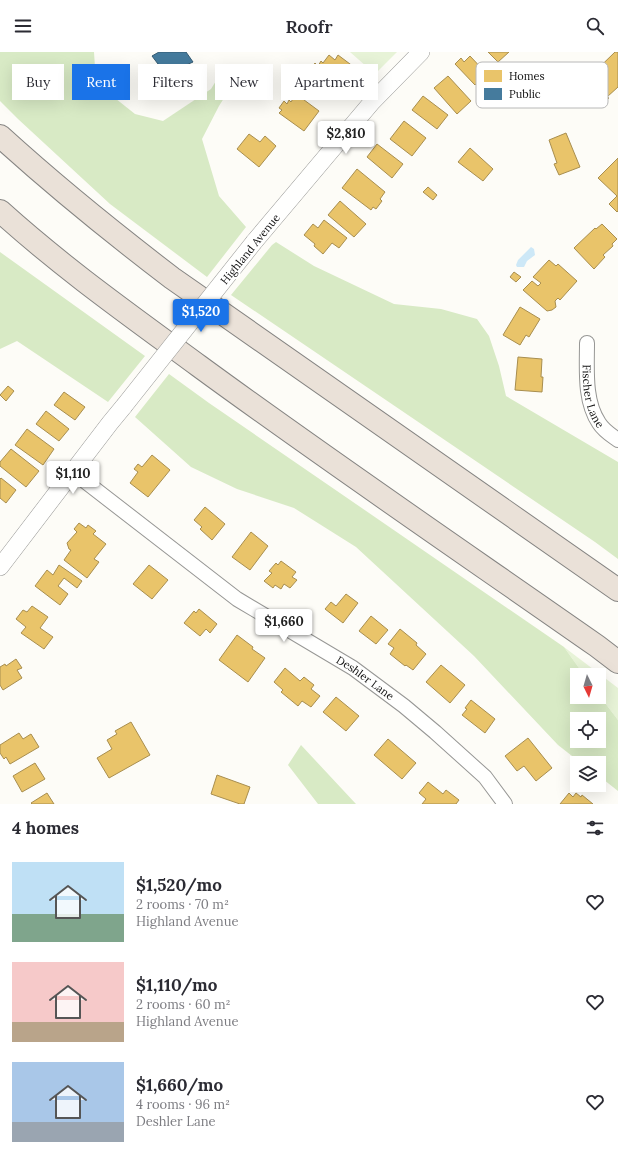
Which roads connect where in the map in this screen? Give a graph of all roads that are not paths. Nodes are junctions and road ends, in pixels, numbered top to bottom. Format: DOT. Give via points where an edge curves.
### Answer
graph roads {
  1 [pos="421,52"];
  2 [pos="0,136"];
  3 [pos="0,211"];
  4 [pos="587,343"];
  5 [pos="618,440"];
  6 [pos="73,472"];
  7 [pos="0,567"];
  8 [pos="618,590"];
  9 [pos="618,662"];
  10 [pos="505,804"];
  1 -- 6 [label="street, Highland Avenue, bridge" via="372,102 254,242"];
  2 -- 8 [label="highway" via="42,174 172,278"];
  3 -- 9 [label="highway" via="81,279 258,409"];
  4 -- 5 [label="street, Fischer Lane" via="591,405 600,424"];
  6 -- 7 [label="street, Highland Avenue"];
  6 -- 10 [label="street, Deshler Lane" via="237,599 353,668 404,706 485,777"];
}
